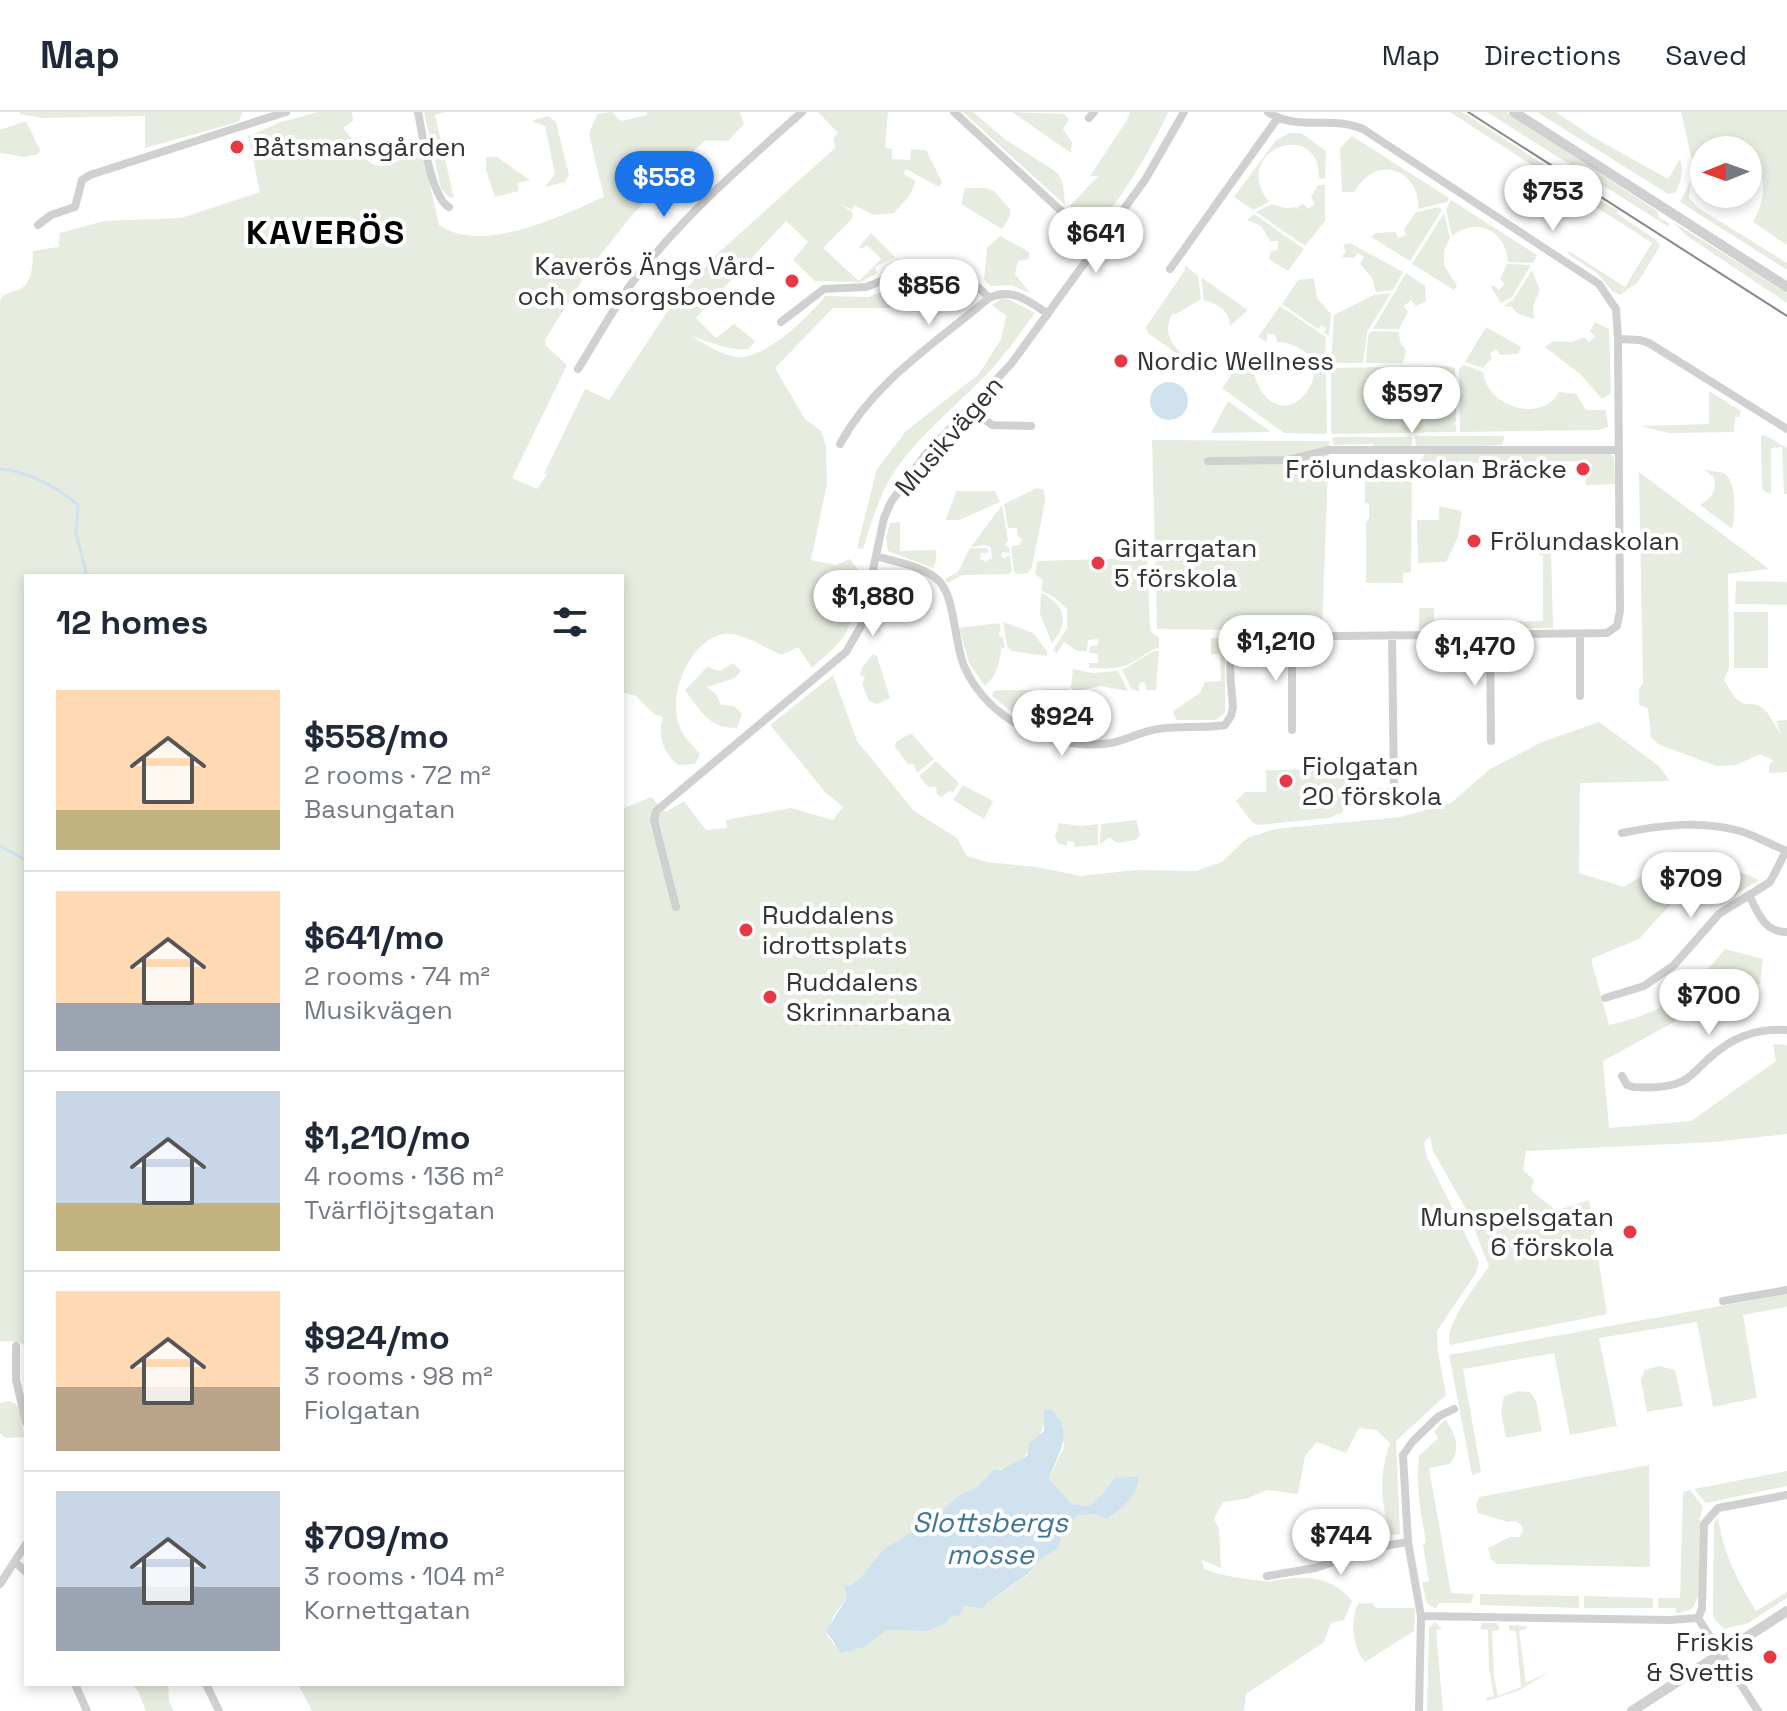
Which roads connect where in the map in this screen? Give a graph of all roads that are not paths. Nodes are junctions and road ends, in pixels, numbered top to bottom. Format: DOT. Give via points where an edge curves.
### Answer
graph roads {
  1 [pos="286,112"];
  2 [pos="418,112"];
  3 [pos="802,112"];
  4 [pos="954,112"];
  5 [pos="1184,112"];
  6 [pos="1268,112"];
  7 [pos="1514,112"];
  8 [pos="1277,119"];
  9 [pos="449,207"];
  10 [pos="38,225"];
  11 [pos="1102,240"];
  12 [pos="1170,269"];
  13 [pos="1787,287"];
  14 [pos="989,298"];
  15 [pos="1048,314"];
  16 [pos="781,322"];
  17 [pos="1618,339"];
  18 [pos="578,369"];
  19 [pos="970,408"];
  20 [pos="1031,426"];
  21 [pos="1787,429"];
  22 [pos="840,444"];
  23 [pos="1618,450"];
  24 [pos="1208,461"];
  25 [pos="876,556"];
  26 [pos="1580,634"];
  27 [pos="1392,635"];
  28 [pos="1490,635"];
  29 [pos="1292,637"];
  30 [pos="1580,696"];
  31 [pos="1292,730"];
  32 [pos="1491,741"];
  33 [pos="1357,792"];
  34 [pos="1622,833"];
  35 [pos="1787,851"];
  36 [pos="1749,895"];
  37 [pos="676,907"];
  38 [pos="1787,932"];
  39 [pos="1605,998"];
  40 [pos="1787,1030"];
  41 [pos="1622,1076"];
  42 [pos="1787,1290"];
  43 [pos="1723,1301"];
  44 [pos="16,1346"];
  45 [pos="1454,1409"];
  46 [pos="24,1414"];
  47 [pos="1787,1495"];
  48 [pos="1408,1542"];
  49 [pos="24,1547"];
  50 [pos="15,1562"];
  51 [pos="24,1570"];
  52 [pos="1267,1576"];
  53 [pos="0,1584"];
  54 [pos="1787,1611"];
  55 [pos="1421,1616"];
  56 [pos="1698,1618"];
  57 [pos="1722,1653"];
  58 [pos="76,1686"];
  59 [pos="207,1686"];
  60 [pos="87,1711"];
  61 [pos="219,1711"];
  62 [pos="1419,1711"];
  63 [pos="1632,1711"];
  64 [pos="1758,1711"];
  1 -- 10 [label="street" via="90,175 82,180 75,207"];
  2 -- 9 [label="street" via="436,188"];
  3 -- 18 [label="street" via="674,232 635,279"];
  4 -- 11 [label="street" via="1059,209"];
  5 -- 11 [label="street, Musikvägen"];
  6 -- 8 [label="street"];
  7 -- 13 [label="street"];
  8 -- 12 [label="street"];
  8 -- 17 [label="street" via="1363,129 1599,284 1616,309"];
  11 -- 15 [label="street, Musikvägen"];
  14 -- 15 [label="street" via="1015,294"];
  14 -- 16 [label="street" via="965,278 925,264 866,287 824,289"];
  14 -- 22 [label="street" via="884,384"];
  15 -- 19 [label="street, Musikvägen"];
  17 -- 21 [label="street" via="1649,343"];
  17 -- 23 [label="street"];
  19 -- 20 [label="street" via="992,425"];
  19 -- 25 [label="street, Musikvägen" via="925,455 891,502"];
  23 -- 24 [label="street" via="1329,450 1287,460"];
  23 -- 26 [label="street" via="1617,626 1607,633"];
  25 -- 29 [label="street" via="938,580 948,593 957,647 971,679 1012,721 1060,742 1111,743 1154,729 1225,725 1233,707 1234,646 1244,637"];
  25 -- 37 [label="street, Musikvägen" via="861,626 846,652 656,811"];
  26 -- 28 [label="street"];
  26 -- 30 [label="street"];
  27 -- 28 [label="street"];
  27 -- 29 [label="street"];
  27 -- 33 [label="street" via="1394,792"];
  28 -- 32 [label="street"];
  29 -- 31 [label="street"];
  34 -- 35 [label="street" via="1657,825 1702,825 1741,831"];
  35 -- 36 [label="street" via="1770,882"];
  36 -- 38 [label="street" via="1769,927"];
  36 -- 39 [label="street" via="1711,921 1674,965 1644,986"];
  40 -- 41 [label="street" via="1743,1035 1676,1083 1633,1087"];
  42 -- 43 [label="street"];
  44 -- 46 [label="street"];
  45 -- 48 [label="street" via="1439,1416 1403,1455"];
  47 -- 56 [label="street" via="1718,1508 1709,1515 1704,1524"];
  48 -- 52 [label="street"];
  48 -- 55 [label="street"];
  49 -- 50 [label="street"];
  50 -- 51 [label="street"];
  50 -- 53 [label="street"];
  54 -- 57 [label="street"];
  55 -- 56 [label="street"];
  55 -- 62 [label="street"];
  56 -- 57 [label="street"];
  57 -- 63 [label="street"];
  57 -- 64 [label="street"];
  58 -- 60 [label="street"];
  59 -- 61 [label="street"];
}
